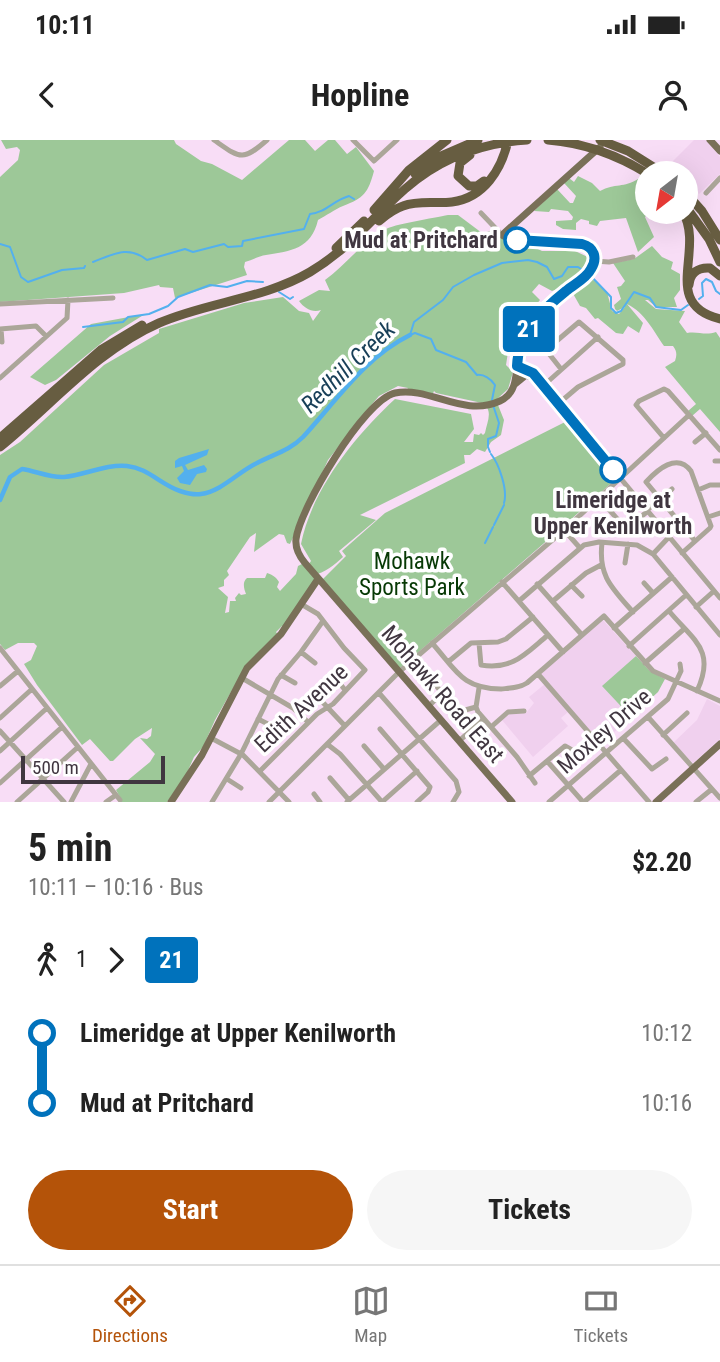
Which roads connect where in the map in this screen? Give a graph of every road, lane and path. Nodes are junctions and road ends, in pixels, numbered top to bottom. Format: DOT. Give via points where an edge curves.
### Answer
graph roads {
  1 [pos="214,140"];
  2 [pos="267,140"];
  3 [pos="353,140"];
  4 [pos="386,140"];
  5 [pos="397,140"];
  6 [pos="450,140"];
  7 [pos="478,140"];
  8 [pos="527,140"];
  9 [pos="548,140"];
  10 [pos="600,140"];
  11 [pos="608,140"];
  12 [pos="710,140"];
  13 [pos="503,145"];
  14 [pos="391,146"];
  15 [pos="720,151"];
  16 [pos="644,161"];
  17 [pos="635,167"];
  18 [pos="720,178"];
  19 [pos="706,192"];
  20 [pos="698,206"];
  21 [pos="374,210"];
  22 [pos="481,213"];
  23 [pos="688,224"];
  24 [pos="697,224"];
  25 [pos="509,229"];
  26 [pos="361,234"];
  27 [pos="502,235"];
  28 [pos="517,240"];
  29 [pos="720,240"];
  30 [pos="339,249"];
  31 [pos="633,257"];
  32 [pos="720,262"];
  33 [pos="593,265"];
  34 [pos="720,276"];
  35 [pos="284,281"];
  36 [pos="113,298"];
  37 [pos="68,300"];
  38 [pos="0,304"];
  39 [pos="720,317"];
  40 [pos="1,329"];
  41 [pos="46,336"];
  42 [pos="598,337"];
  43 [pos="2,342"];
  44 [pos="517,366"];
  45 [pos="561,369"];
  46 [pos="0,378"];
  47 [pos="541,383"];
  48 [pos="514,384"];
  49 [pos="558,404"];
  50 [pos="689,415"];
  51 [pos="706,433"];
  52 [pos="0,438"];
  53 [pos="664,438"];
  54 [pos="695,442"];
  55 [pos="0,447"];
  56 [pos="720,450"];
  57 [pos="621,478"];
  58 [pos="720,485"];
  59 [pos="672,489"];
  60 [pos="698,490"];
  61 [pos="599,498"];
  62 [pos="660,499"];
  63 [pos="647,510"];
  64 [pos="720,513"];
  65 [pos="708,517"];
  66 [pos="564,530"];
  67 [pos="669,537"];
  68 [pos="695,541"];
  69 [pos="602,543"];
  70 [pos="628,544"];
  71 [pos="580,548"];
  72 [pos="682,552"];
  73 [pos="653,554"];
  74 [pos="625,563"];
  75 [pos="601,565"];
  76 [pos="672,577"];
  77 [pos="318,579"];
  78 [pos="502,582"];
  79 [pos="644,583"];
  80 [pos="537,584"];
  81 [pos="571,585"];
  82 [pos="714,591"];
  83 [pos="653,593"];
  84 [pos="687,595"];
  85 [pos="582,596"];
  86 [pos="720,598"];
  87 [pos="519,601"];
  88 [pos="553,601"];
  89 [pos="301,604"];
  90 [pos="696,607"];
  91 [pos="669,611"];
  92 [pos="633,612"];
  93 [pos="533,617"];
  94 [pos="323,621"];
  95 [pos="614,628"];
  96 [pos="684,629"];
  97 [pos="548,635"];
  98 [pos="582,635"];
  99 [pos="720,635"];
  100 [pos="337,640"];
  101 [pos="432,643"];
  102 [pos="479,643"];
  103 [pos="629,646"];
  104 [pos="331,647"];
  105 [pos="0,648"];
  106 [pos="302,652"];
  107 [pos="563,652"];
  108 [pos="2,656"];
  109 [pos="449,662"];
  110 [pos="315,663"];
  111 [pos="645,663"];
  112 [pos="680,664"];
  113 [pos="18,671"];
  114 [pos="399,672"];
  115 [pos="538,674"];
  116 [pos="281,675"];
  117 [pos="334,676"];
  118 [pos="242,678"];
  119 [pos="430,678"];
  120 [pos="677,682"];
  121 [pos="295,683"];
  122 [pos="0,686"];
  123 [pos="479,688"];
  124 [pos="32,689"];
  125 [pos="345,691"];
  126 [pos="697,691"];
  127 [pos="379,693"];
  128 [pos="316,694"];
  129 [pos="270,696"];
  130 [pos="720,701"];
  131 [pos="429,706"];
  132 [pos="476,707"];
  133 [pos="47,708"];
  134 [pos="327,708"];
  135 [pos="524,711"];
  136 [pos="458,712"];
  137 [pos="687,713"];
  138 [pos="648,717"];
  139 [pos="0,718"];
  140 [pos="258,719"];
  141 [pos="484,719"];
  142 [pos="441,720"];
  143 [pos="308,722"];
  144 [pos="270,725"];
  145 [pos="345,726"];
  146 [pos="62,727"];
  147 [pos="491,727"];
  148 [pos="380,729"];
  149 [pos="0,731"];
  150 [pos="663,735"];
  151 [pos="211,738"];
  152 [pos="419,738"];
  153 [pos="624,738"];
  154 [pos="459,741"];
  155 [pos="10,742"];
  156 [pos="327,744"];
  157 [pos="720,744"];
  158 [pos="364,746"];
  159 [pos="78,747"];
  160 [pos="572,750"];
  161 [pos="0,751"];
  162 [pos="606,753"];
  163 [pos="241,754"];
  164 [pos="402,754"];
  165 [pos="666,759"];
  166 [pos="26,760"];
  167 [pos="547,761"];
  168 [pos="91,764"];
  169 [pos="693,768"];
  170 [pos="384,769"];
  171 [pos="621,770"];
  172 [pos="260,771"];
  173 [pos="417,771"];
  174 [pos="529,776"];
  175 [pos="330,778"];
  176 [pos="43,779"];
  177 [pos="227,779"];
  178 [pos="0,783"];
  179 [pos="535,783"];
  180 [pos="367,784"];
  181 [pos="568,785"];
  182 [pos="636,787"];
  183 [pos="241,788"];
  184 [pos="712,789"];
  185 [pos="280,791"];
  186 [pos="630,793"];
  187 [pos="314,794"];
  188 [pos="720,798"];
  189 [pos="60,801"];
  190 [pos="348,801"];
  191 [pos="17,802"];
  192 [pos="71,802"];
  193 [pos="106,802"];
  194 [pos="171,802"];
  195 [pos="212,802"];
  196 [pos="269,802"];
  197 [pos="289,802"];
  198 [pos="320,802"];
  199 [pos="382,802"];
  200 [pos="417,802"];
  201 [pos="453,802"];
  202 [pos="512,802"];
  203 [pos="551,802"];
  204 [pos="584,802"];
  205 [pos="649,802"];
  206 [pos="656,802"];
  207 [pos="696,802"];
  1 -- 2 [label="street" via="243,156"];
  3 -- 14 [label="street" via="374,160"];
  4 -- 14 [label="street"];
  5 -- 14 [label="street"];
  6 -- 21 [label="highway" via="415,166"];
  7 -- 21 [label="highway" via="427,164"];
  8 -- 13 [label="highway"];
  9 -- 17 [label="highway" via="598,149"];
  10 -- 16 [label="highway"];
  11 -- 25 [label="main road"];
  12 -- 15 [label="main road"];
  13 -- 13 [label="highway" via="482,183 471,187 462,182 457,171 462,161"];
  13 -- 26 [label="highway" via="462,154 419,177"];
  13 -- 26 [label="highway" via="486,185 477,193 461,200 403,206"];
  18 -- 19 [label="street"];
  20 -- 29 [label="highway"];
  21 -- 30 [label="highway"];
  22 -- 27 [label="street"];
  23 -- 39 [label="highway" via="689,293 702,311"];
  24 -- 32 [label="highway"];
  25 -- 27 [label="main road"];
  25 -- 28 [label="main road" via="508,236"];
  26 -- 30 [label="highway"];
  27 -- 28 [label="main road"];
  28 -- 33 [label="main road" via="586,245 594,252"];
  30 -- 35 [label="highway" via="306,275"];
  31 -- 33 [label="street"];
  33 -- 44 [label="main road" via="526,332"];
  34 -- 39 [label="highway" via="713,269 702,268 694,272 689,284 697,303"];
  35 -- 52 [label="highway" via="161,317 127,333 102,349"];
  35 -- 55 [label="highway" via="141,332"];
  36 -- 37 [label="street"];
  37 -- 38 [label="street"];
  37 -- 41 [label="street" via="69,316"];
  40 -- 41 [label="street" via="36,326"];
  40 -- 43 [label="street"];
  41 -- 46 [label="street"];
  42 -- 45 [label="street"];
  42 -- 45 [label="street" via="579,322 547,349"];
  42 -- 49 [label="street" via="624,362 578,387"];
  44 -- 47 [label="street" via="530,370"];
  44 -- 48 [label="main road"];
  45 -- 47 [label="street"];
  47 -- 48 [label="main road" via="525,375"];
  47 -- 49 [label="street"];
  48 -- 77 [label="main road, Mohawk Road East" via="501,400 485,405 459,405 404,393 380,400 331,463 299,529 296,546"];
  49 -- 57 [label="street"];
  50 -- 51 [label="street"];
  50 -- 53 [label="street"];
  50 -- 53 [label="street" via="666,389 639,401 637,407"];
  51 -- 54 [label="street"];
  51 -- 56 [label="street"];
  53 -- 57 [label="street"];
  57 -- 61 [label="street"];
  57 -- 63 [label="street"];
  58 -- 60 [label="street"];
  59 -- 62 [label="street"];
  60 -- 62 [label="street" via="688,467 676,462 646,481"];
  60 -- 65 [label="street"];
  61 -- 63 [label="street" via="626,529"];
  61 -- 66 [label="street"];
  62 -- 63 [label="street"];
  62 -- 68 [label="street"];
  63 -- 67 [label="street"];
  64 -- 65 [label="street"];
  65 -- 68 [label="street" via="710,528"];
  66 -- 71 [label="street"];
  66 -- 78 [label="street"];
  67 -- 72 [label="street"];
  67 -- 73 [label="street"];
  68 -- 72 [label="street"];
  69 -- 70 [label="street"];
  69 -- 71 [label="street"];
  69 -- 75 [label="street"];
  70 -- 73 [label="street"];
  70 -- 74 [label="street"];
  71 -- 80 [label="street"];
  72 -- 82 [label="street"];
  73 -- 76 [label="street"];
  75 -- 81 [label="street"];
  75 -- 92 [label="street" via="611,586"];
  76 -- 83 [label="street"];
  76 -- 84 [label="street"];
  77 -- 89 [label="main road"];
  77 -- 114 [label="main road, Mohawk Road East"];
  78 -- 87 [label="street"];
  78 -- 101 [label="street"];
  79 -- 83 [label="street"];
  80 -- 87 [label="street"];
  80 -- 88 [label="street"];
  81 -- 85 [label="street"];
  81 -- 88 [label="street"];
  82 -- 86 [label="street"];
  82 -- 90 [label="street"];
  83 -- 92 [label="street"];
  84 -- 90 [label="street"];
  84 -- 91 [label="street"];
  87 -- 93 [label="street"];
  88 -- 98 [label="street"];
  89 -- 94 [label="street"];
  89 -- 118 [label="main road"];
  90 -- 99 [label="street"];
  91 -- 96 [label="street"];
  91 -- 103 [label="street"];
  92 -- 95 [label="street"];
  93 -- 97 [label="street"];
  93 -- 102 [label="street" via="506,639"];
  94 -- 100 [label="street"];
  94 -- 106 [label="street"];
  95 -- 98 [label="street" via="604,616"];
  95 -- 103 [label="street"];
  96 -- 111 [label="street"];
  96 -- 126 [label="street" via="706,660"];
  97 -- 102 [label="street" via="508,665 481,665"];
  97 -- 107 [label="street"];
  98 -- 107 [label="street"];
  100 -- 104 [label="street"];
  100 -- 125 [label="street, Edith Avenue" via="365,670"];
  101 -- 109 [label="street"];
  101 -- 114 [label="street"];
  102 -- 109 [label="street" via="468,645"];
  103 -- 111 [label="street"];
  105 -- 108 [label="street"];
  106 -- 110 [label="street"];
  106 -- 116 [label="street"];
  107 -- 115 [label="street"];
  108 -- 113 [label="street"];
  109 -- 123 [label="street" via="466,682"];
  111 -- 120 [label="street"];
  112 -- 120 [label="street"];
  113 -- 122 [label="street"];
  113 -- 124 [label="street"];
  114 -- 127 [label="street"];
  114 -- 131 [label="main road, Mohawk Road East"];
  115 -- 123 [label="street" via="519,687"];
  115 -- 162 [label="street"];
  116 -- 121 [label="street"];
  116 -- 129 [label="street"];
  117 -- 125 [label="street"];
  118 -- 129 [label="street"];
  118 -- 151 [label="main road"];
  119 -- 131 [label="street" via="442,693"];
  120 -- 126 [label="street"];
  120 -- 138 [label="street, Moxley Drive" via="668,699"];
  123 -- 132 [label="street"];
  124 -- 133 [label="street"];
  124 -- 139 [label="street"];
  125 -- 134 [label="street, Edith Avenue"];
  126 -- 130 [label="street"];
  127 -- 145 [label="street"];
  127 -- 152 [label="street"];
  128 -- 134 [label="street"];
  129 -- 140 [label="street"];
  129 -- 143 [label="street"];
  131 -- 142 [label="main road, Mohawk Road East"];
  132 -- 136 [label="street"];
  132 -- 141 [label="street"];
  133 -- 146 [label="street"];
  133 -- 155 [label="street"];
  134 -- 143 [label="street, Edith Avenue"];
  134 -- 145 [label="street"];
  135 -- 147 [label="street" via="504,713"];
  137 -- 150 [label="street"];
  138 -- 150 [label="street"];
  138 -- 153 [label="street, Moxley Drive"];
  140 -- 144 [label="street"];
  140 -- 163 [label="street"];
  141 -- 147 [label="street"];
  141 -- 154 [label="street"];
  142 -- 152 [label="street"];
  142 -- 154 [label="main road, Mohawk Road East"];
  143 -- 172 [label="street, Edith Avenue"];
  145 -- 156 [label="street"];
  146 -- 159 [label="street"];
  146 -- 166 [label="street"];
  147 -- 174 [label="street"];
  148 -- 164 [label="street"];
  149 -- 155 [label="street"];
  150 -- 169 [label="street"];
  151 -- 163 [label="street"];
  151 -- 194 [label="main road"];
  152 -- 164 [label="street"];
  152 -- 201 [label="street" via="457,783"];
  153 -- 162 [label="street, Moxley Drive"];
  153 -- 165 [label="street" via="652,769"];
  154 -- 202 [label="main road, Mohawk Road East"];
  155 -- 161 [label="street"];
  155 -- 166 [label="street"];
  156 -- 180 [label="street"];
  156 -- 185 [label="street"];
  157 -- 169 [label="main road"];
  158 -- 170 [label="street"];
  159 -- 168 [label="street"];
  159 -- 176 [label="street"];
  160 -- 167 [label="street" via="565,746"];
  162 -- 171 [label="street"];
  162 -- 181 [label="street, Moxley Drive"];
  163 -- 172 [label="street"];
  163 -- 177 [label="street"];
  164 -- 170 [label="street"];
  164 -- 173 [label="street"];
  166 -- 176 [label="street"];
  166 -- 178 [label="street"];
  167 -- 174 [label="street"];
  167 -- 181 [label="street"];
  168 -- 192 [label="street"];
  168 -- 193 [label="street" via="118,797"];
  169 -- 184 [label="street"];
  169 -- 206 [label="main road"];
  170 -- 180 [label="street"];
  171 -- 182 [label="street"];
  171 -- 204 [label="street"];
  172 -- 185 [label="street"];
  173 -- 199 [label="street"];
  173 -- 200 [label="street" via="430,788"];
  174 -- 179 [label="street"];
  175 -- 190 [label="street"];
  176 -- 189 [label="street"];
  176 -- 191 [label="street"];
  177 -- 183 [label="street"];
  177 -- 195 [label="street"];
  180 -- 190 [label="street"];
  180 -- 199 [label="street"];
  181 -- 203 [label="street, Moxley Drive"];
  181 -- 204 [label="street"];
  182 -- 186 [label="street"];
  182 -- 205 [label="street"];
  184 -- 188 [label="street"];
  184 -- 207 [label="street"];
  185 -- 196 [label="street"];
  185 -- 197 [label="street"];
  187 -- 198 [label="street"];
}
